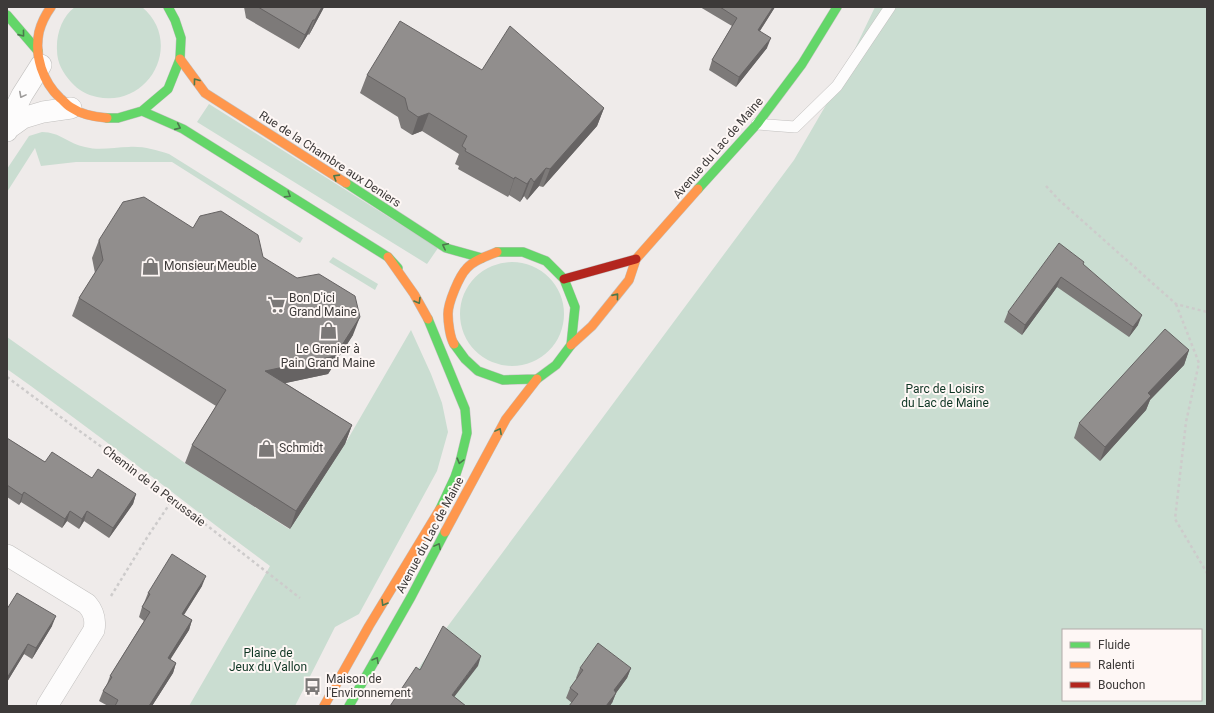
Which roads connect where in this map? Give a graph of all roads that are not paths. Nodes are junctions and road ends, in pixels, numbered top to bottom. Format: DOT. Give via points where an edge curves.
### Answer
graph roads {
  1 [pos="51,7"];
  2 [pos="168,7"];
  3 [pos="837,7"];
  4 [pos="890,7"];
  5 [pos="7,15"];
  6 [pos="39,58"];
  7 [pos="180,59"];
  8 [pos="71,108"];
  9 [pos="142,111"];
  10 [pos="757,124"];
  11 [pos="8,130"];
  12 [pos="388,257"];
  13 [pos="482,258"];
  14 [pos="636,259"];
  15 [pos="564,279"];
  16 [pos="423,292"];
  17 [pos="451,340"];
  18 [pos="571,345"];
  19 [pos="449,370"];
  20 [pos="537,379"];
  21 [pos="7,555"];
  22 [pos="47,706"];
  23 [pos="324,706"];
  24 [pos="349,706"];
  1 -- 6 [label="street" via="39,32"];
  2 -- 7 [label="street" via="181,38"];
  3 -- 10 [label="street, Avenue du Lac de Maine" via="802,64"];
  4 -- 10 [label="lane" via="837,86 795,127"];
  5 -- 6 [label="street, one-way"];
  6 -- 8 [label="street" via="42,72 53,91"];
  6 -- 11 [label="street, one-way" via="14,111"];
  7 -- 9 [label="street" via="168,89"];
  13 -- 7 [label="street, Rue de la Chambre aux Deniers, one-way" via="446,248 205,93"];
  8 -- 9 [label="street" via="94,117 118,118"];
  8 -- 11 [label="street" via="23,118"];
  9 -- 12 [label="street, one-way" via="182,129"];
  10 -- 14 [label="street, Avenue du Lac de Maine"];
  12 -- 16 [label="street"];
  12 -- 19 [label="street, one-way" via="427,316"];
  13 -- 15 [label="street" via="497,252 523,252 546,260"];
  13 -- 17 [label="street" via="467,268 445,311"];
  14 -- 15 [label="street"];
  18 -- 14 [label="street, Avenue du Lac de Maine, one-way" via="592,326 629,280"];
  15 -- 18 [label="street" via="575,307"];
  17 -- 19 [label="street"];
  17 -- 20 [label="street" via="478,371 503,380"];
  18 -- 20 [label="street" via="556,365"];
  19 -- 23 [label="street, Avenue du Lac de Maine, one-way" via="465,409 466,422 466,433 455,477 440,509"];
  24 -- 20 [label="street, Avenue du Lac de Maine, one-way" via="420,581 506,419"];
  21 -- 22 [label="street" via="87,604 94,616 94,630"];
}
